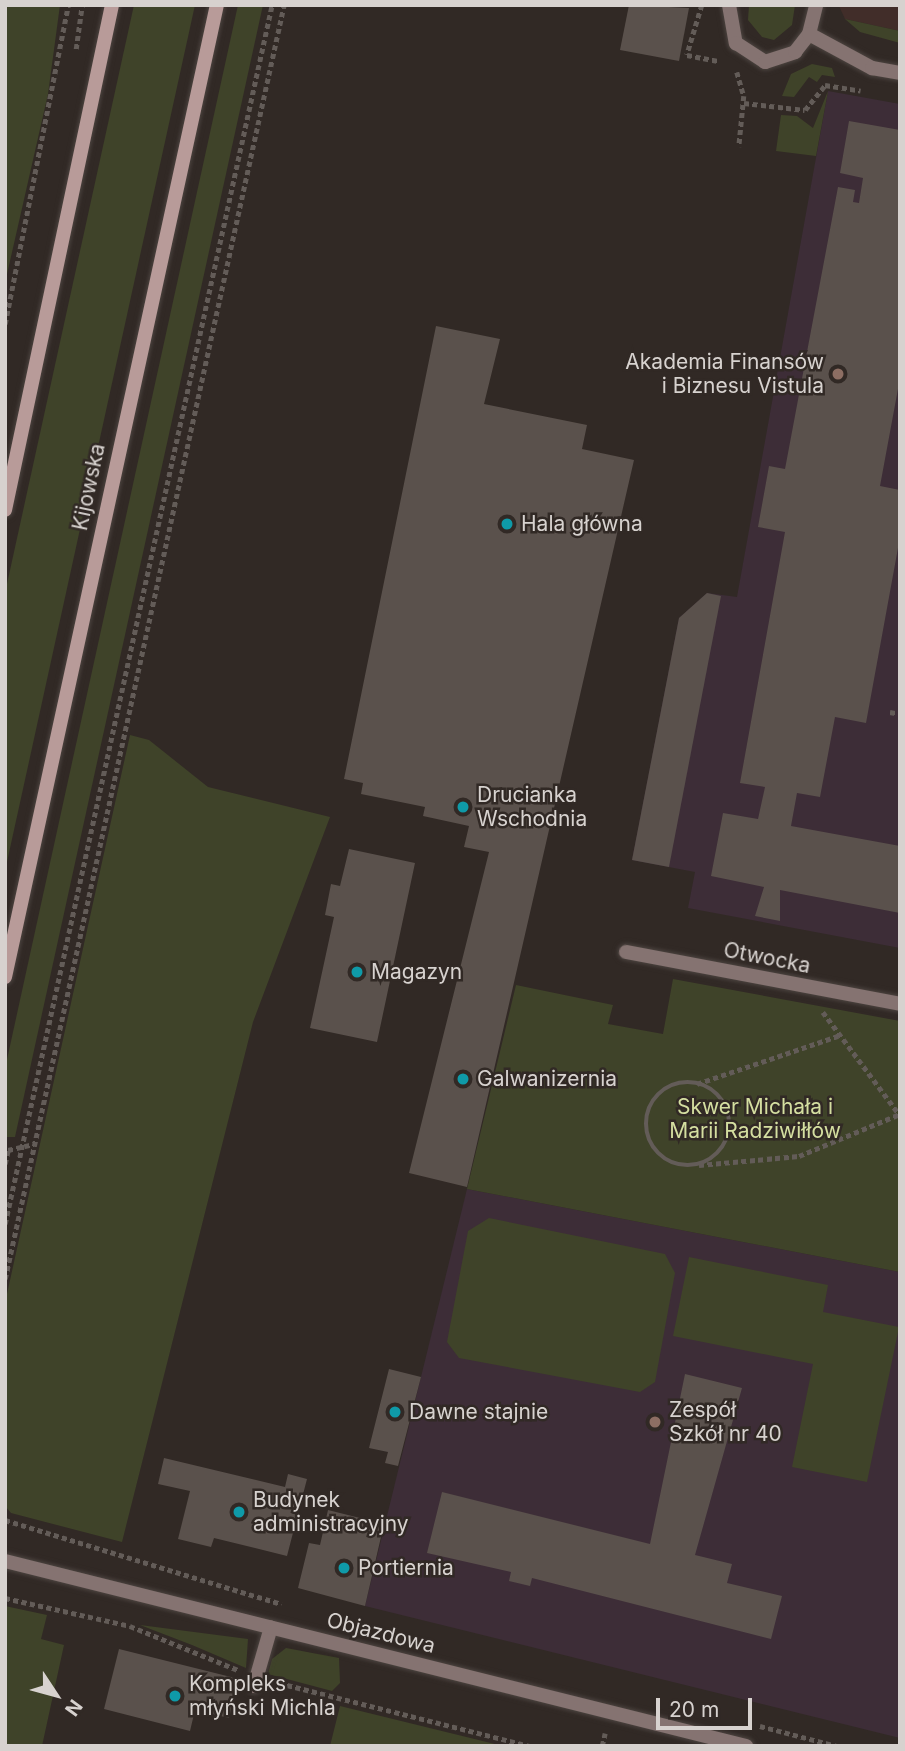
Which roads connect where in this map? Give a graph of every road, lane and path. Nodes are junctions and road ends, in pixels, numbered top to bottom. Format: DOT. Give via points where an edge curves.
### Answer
graph roads {
  1 [pos="68,5"];
  2 [pos="111,5"];
  3 [pos="216,5"];
  4 [pos="272,5"];
  5 [pos="285,5"];
  6 [pos="702,5"];
  7 [pos="709,5"];
  8 [pos="729,5"];
  9 [pos="816,5"];
  10 [pos="711,19"];
  11 [pos="809,34"];
  12 [pos="724,56"];
  13 [pos="730,62"];
  14 [pos="900,73"];
  15 [pos="835,86"];
  16 [pos="744,103"];
  17 [pos="738,147"];
  18 [pos="5,324"];
  19 [pos="5,510"];
  20 [pos="891,712"];
  21 [pos="900,714"];
  22 [pos="626,952"];
  23 [pos="5,978"];
  24 [pos="808,987"];
  25 [pos="900,1004"];
  26 [pos="838,1036"];
  27 [pos="697,1084"];
  28 [pos="899,1115"];
  29 [pos="34,1144"];
  30 [pos="22,1147"];
  31 [pos="5,1164"];
  32 [pos="698,1165"];
  33 [pos="5,1224"];
  34 [pos="5,1279"];
  35 [pos="5,1520"];
  36 [pos="5,1560"];
  37 [pos="289,1606"];
  38 [pos="271,1627"];
  39 [pos="254,1686"];
  40 [pos="746,1746"];
  1 -- 18 [label="path"];
  2 -- 19 [label="street"];
  3 -- 23 [label="street, Kijowska"];
  4 -- 30 [label="path"];
  5 -- 29 [label="path"];
  6 -- 13 [label="path" via="687,55"];
  7 -- 10 [label="path"];
  8 -- 11 [label="street" via="736,43 765,62 795,52"];
  9 -- 11 [label="street"];
  11 -- 14 [label="street" via="821,45"];
  12 -- 13 [label="path"];
  13 -- 16 [label="path"];
  15 -- 16 [label="path" via="825,85 805,110"];
  16 -- 17 [label="path"];
  20 -- 21 [label="path"];
  22 -- 24 [label="street, Otwocka"];
  24 -- 25 [label="street, Otwocka"];
  24 -- 26 [label="path"];
  26 -- 27 [label="path"];
  26 -- 28 [label="path"];
  27 -- 32 [label="path" via="715,1090 731,1118 723,1149"];
  27 -- 32 [label="path" via="684,1082 659,1093 646,1133 665,1161"];
  28 -- 32 [label="path" via="799,1156"];
  29 -- 30 [label="path"];
  29 -- 34 [label="path"];
  30 -- 31 [label="path" via="8,1150"];
  30 -- 33 [label="path"];
  35 -- 37 [label="path"];
  36 -- 38 [label="street, Objazdowa"];
  38 -- 39 [label="street"];
  38 -- 40 [label="street, Objazdowa"];
}
